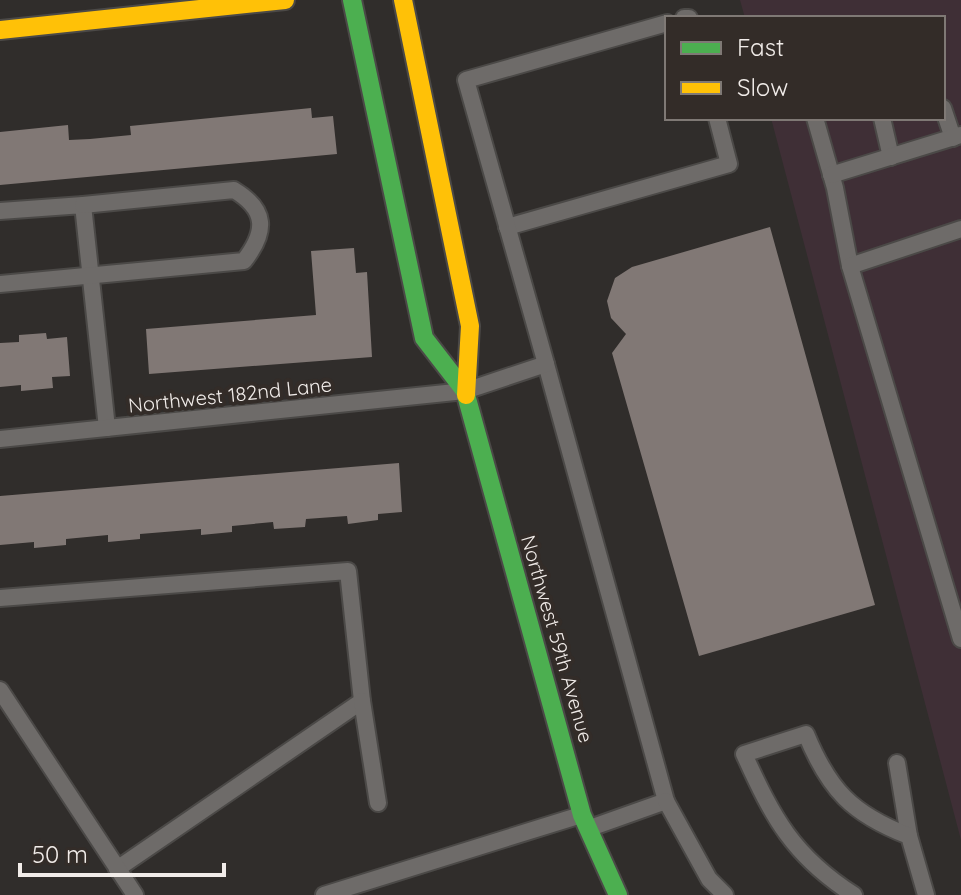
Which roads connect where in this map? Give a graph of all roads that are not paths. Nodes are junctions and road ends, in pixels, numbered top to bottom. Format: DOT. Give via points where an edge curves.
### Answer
graph roads {
  1 [pos="285,0"];
  2 [pos="352,0"];
  3 [pos="403,0"];
  4 [pos="665,24"];
  5 [pos="0,30"];
  6 [pos="945,112"];
  7 [pos="718,120"];
  8 [pos="816,120"];
  9 [pos="882,120"];
  10 [pos="957,136"];
  11 [pos="891,157"];
  12 [pos="831,175"];
  13 [pos="83,205"];
  14 [pos="0,211"];
  15 [pos="507,227"];
  16 [pos="961,229"];
  17 [pos="850,266"];
  18 [pos="91,278"];
  19 [pos="0,284"];
  20 [pos="546,364"];
  21 [pos="465,391"];
  22 [pos="107,428"];
  23 [pos="0,439"];
  24 [pos="0,598"];
  25 [pos="956,601"];
  26 [pos="961,639"];
  27 [pos="0,690"];
  28 [pos="362,701"];
  29 [pos="897,763"];
  30 [pos="666,801"];
  31 [pos="378,803"];
  32 [pos="586,821"];
  33 [pos="909,836"];
  34 [pos="117,869"];
  35 [pos="135,895"];
  36 [pos="324,895"];
  37 [pos="618,895"];
  38 [pos="725,895"];
  39 [pos="854,895"];
  40 [pos="926,895"];
  1 -- 5 [label="street"];
  2 -- 21 [label="street, Northwest 59th Avenue" via="424,338"];
  3 -- 21 [label="street, Northwest 59th Avenue" via="470,326"];
  4 -- 15 [label="lane" via="466,80"];
  6 -- 10 [label="lane"];
  7 -- 15 [label="lane" via="729,164"];
  8 -- 12 [label="lane"];
  9 -- 11 [label="lane"];
  10 -- 11 [label="lane"];
  11 -- 12 [label="lane"];
  12 -- 17 [label="lane"];
  13 -- 14 [label="lane"];
  13 -- 18 [label="lane"];
  13 -- 18 [label="lane" via="234,190 253,202 262,227 244,261"];
  15 -- 20 [label="lane"];
  16 -- 17 [label="lane"];
  17 -- 25 [label="lane"];
  18 -- 19 [label="lane"];
  18 -- 22 [label="lane"];
  20 -- 21 [label="lane, Northwest 182nd Lane"];
  20 -- 30 [label="lane"];
  21 -- 22 [label="lane, Northwest 182nd Lane"];
  21 -- 32 [label="street, Northwest 59th Avenue"];
  22 -- 23 [label="lane, Northwest 182nd Lane"];
  24 -- 28 [label="lane" via="348,571"];
  25 -- 26 [label="lane"];
  27 -- 34 [label="lane"];
  28 -- 31 [label="lane"];
  28 -- 34 [label="lane"];
  29 -- 33 [label="lane"];
  30 -- 32 [label="lane"];
  30 -- 38 [label="lane" via="709,879"];
  32 -- 36 [label="lane"];
  32 -- 37 [label="street, Northwest 59th Avenue"];
  33 -- 39 [label="lane" via="874,822 843,799 820,769 806,734 744,754 774,820 822,874"];
  33 -- 40 [label="lane"];
  34 -- 35 [label="lane"];
}
